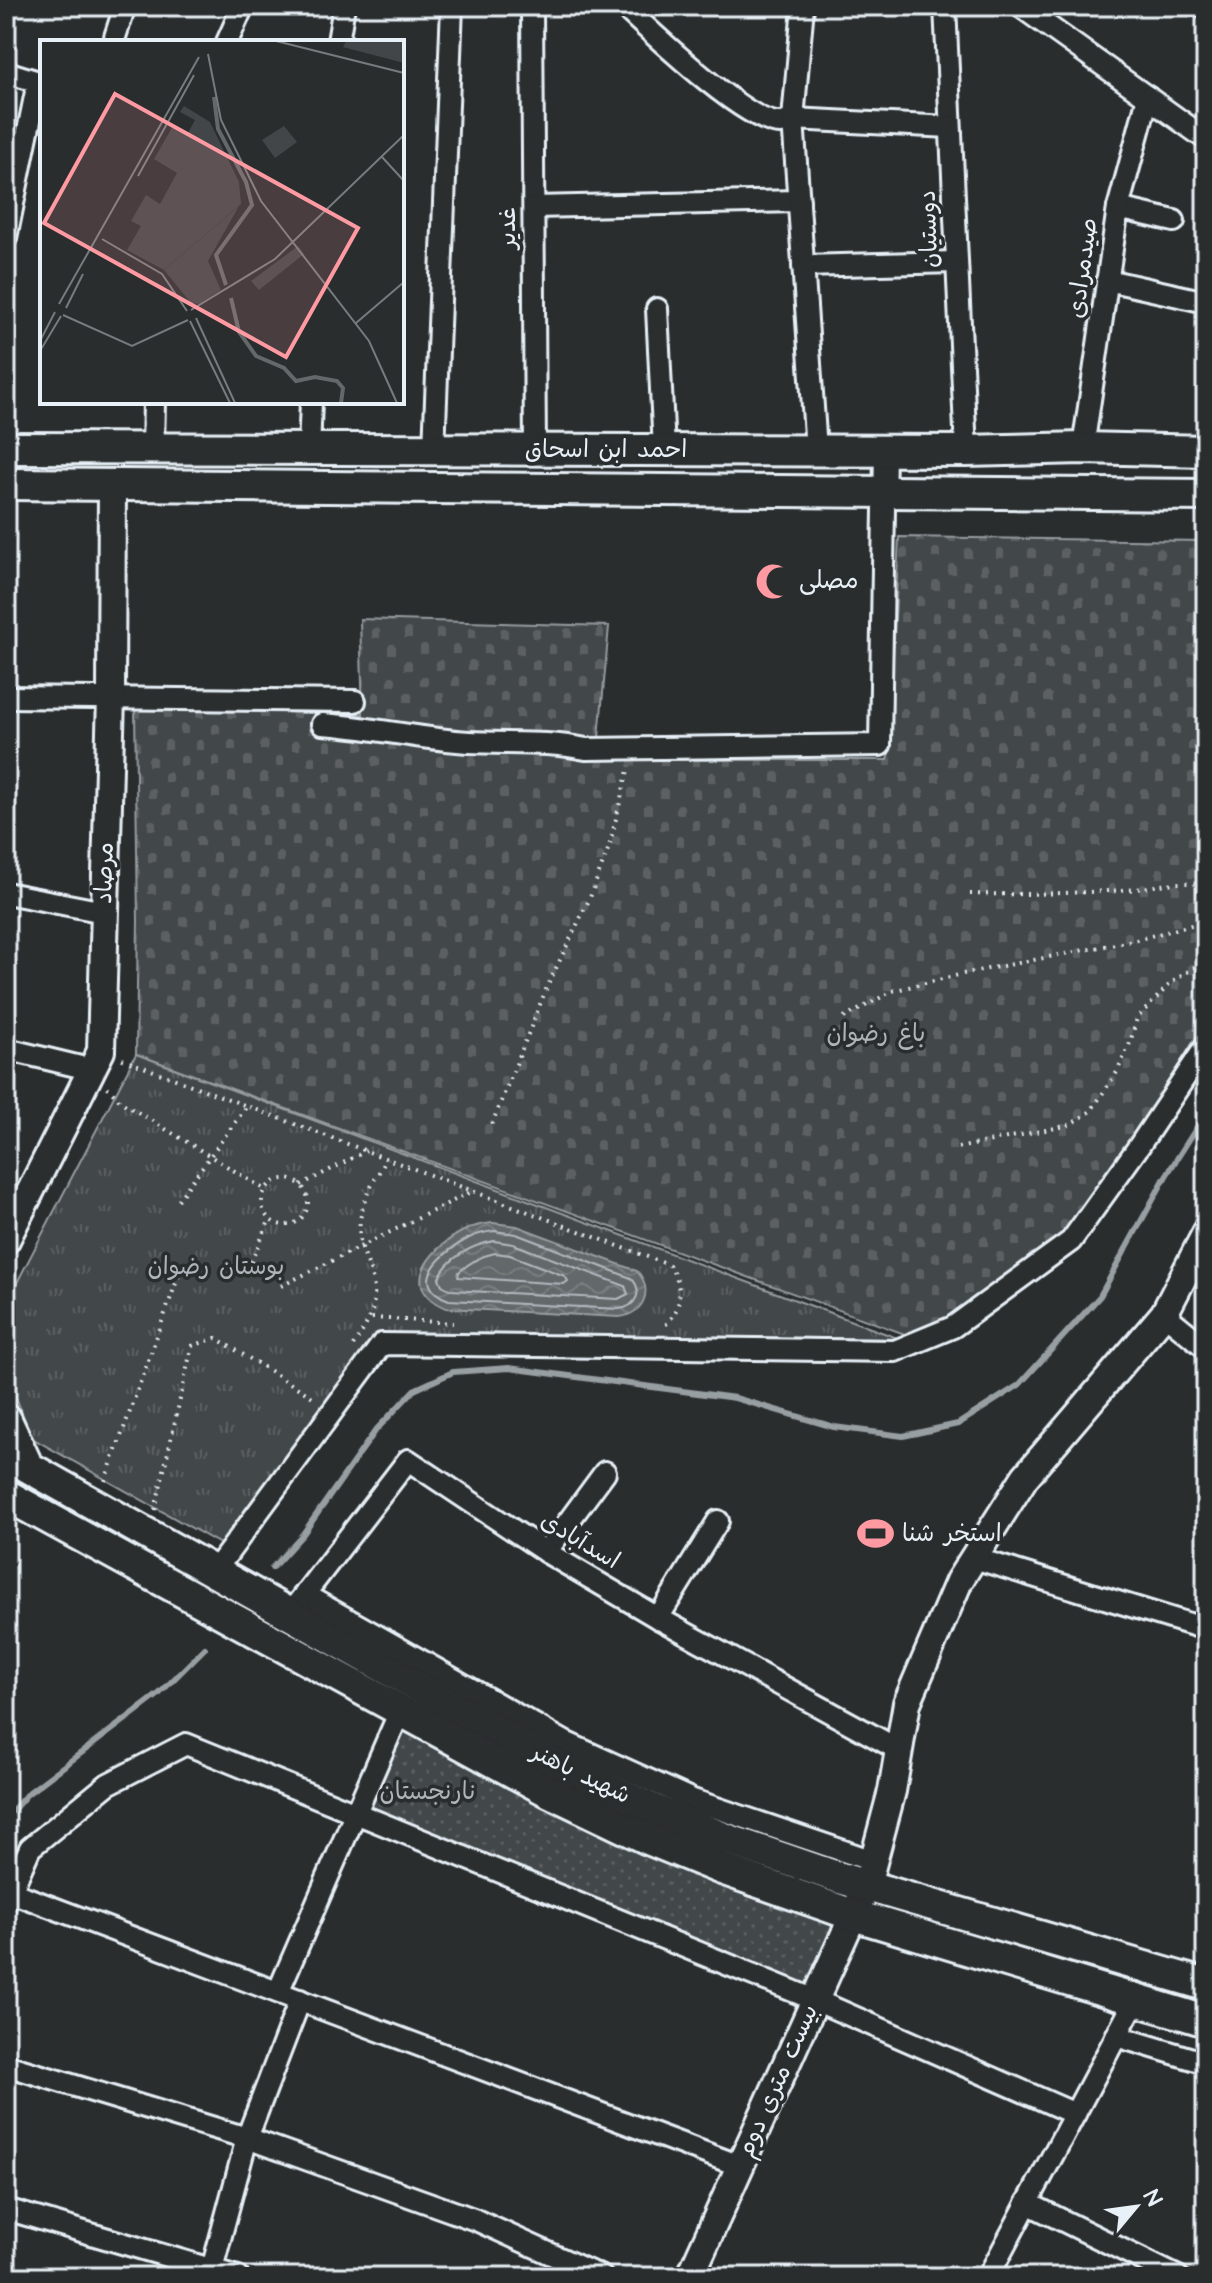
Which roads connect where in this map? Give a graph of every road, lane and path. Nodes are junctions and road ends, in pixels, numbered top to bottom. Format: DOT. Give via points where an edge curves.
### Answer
graph roads {
  1 [pos="125,6"];
  2 [pos="243,6"];
  3 [pos="344,6"];
  4 [pos="452,6"];
  5 [pos="532,6"];
  6 [pos="623,6"];
  7 [pos="803,6"];
  8 [pos="945,6"];
  9 [pos="1020,6"];
  10 [pos="1201,6"];
  11 [pos="1206,9"];
  12 [pos="115,37"];
  13 [pos="228,40"];
  14 [pos="338,40"];
  15 [pos="6,72"];
  16 [pos="40,83"];
  17 [pos="1148,97"];
  18 [pos="793,119"];
  19 [pos="950,127"];
  20 [pos="1206,139"];
  21 [pos="799,201"];
  22 [pos="534,207"];
  23 [pos="1118,208"];
  24 [pos="1174,221"];
  25 [pos="6,238"];
  26 [pos="956,262"];
  27 [pos="803,266"];
  28 [pos="1107,280"];
  29 [pos="1206,302"];
  30 [pos="657,309"];
  31 [pos="154,404"];
  32 [pos="311,404"];
  33 [pos="6,448"];
  34 [pos="153,448"];
  35 [pos="1083,448"];
  36 [pos="309,449"];
  37 [pos="434,449"];
  38 [pos="535,450"];
  39 [pos="664,450"];
  40 [pos="816,450"];
  41 [pos="885,450"];
  42 [pos="966,451"];
  43 [pos="1206,451"];
  44 [pos="6,484"];
  45 [pos="112,484"];
  46 [pos="886,491"];
  47 [pos="1206,495"];
  48 [pos="6,697"];
  49 [pos="111,697"];
  50 [pos="355,701"];
  51 [pos="322,724"];
  52 [pos="634,749"];
  53 [pos="1206,886"];
  54 [pos="6,893"];
  55 [pos="970,894"];
  56 [pos="104,912"];
  57 [pos="1206,921"];
  58 [pos="1206,959"];
  59 [pos="844,1018"];
  60 [pos="1206,1046"];
  61 [pos="6,1049"];
  62 [pos="97,1061"];
  63 [pos="247,1106"];
  64 [pos="492,1124"];
  65 [pos="958,1148"];
  66 [pos="366,1151"];
  67 [pos="211,1156"];
  68 [pos="387,1159"];
  69 [pos="301,1185"];
  70 [pos="266,1190"];
  71 [pos="473,1191"];
  72 [pos="178,1200"];
  73 [pos="270,1219"];
  74 [pos="1206,1233"];
  75 [pos="6,1240"];
  76 [pos="363,1247"];
  77 [pos="251,1262"];
  78 [pos="181,1269"];
  79 [pos="281,1286"];
  80 [pos="1164,1314"];
  81 [pos="372,1318"];
  82 [pos="467,1324"];
  83 [pos="655,1332"];
  84 [pos="352,1348"];
  85 [pos="1206,1348"];
  86 [pos="319,1392"];
  87 [pos="6,1420"];
  88 [pos="17,1458"];
  89 [pos="605,1472"];
  90 [pos="9,1497"];
  91 [pos="96,1505"];
  92 [pos="718,1521"];
  93 [pos="150,1536"];
  94 [pos="546,1552"];
  95 [pos="974,1558"];
  96 [pos="214,1572"];
  97 [pos="297,1604"];
  98 [pos="658,1618"];
  99 [pos="1206,1629"];
  100 [pos="400,1711"];
  101 [pos="899,1750"];
  102 [pos="356,1812"];
  103 [pos="870,1873"];
  104 [pos="8,1898"];
  105 [pos="853,1915"];
  106 [pos="1206,1985"];
  107 [pos="278,1992"];
  108 [pos="300,2000"];
  109 [pos="815,2000"];
  110 [pos="1135,2001"];
  111 [pos="1206,2021"];
  112 [pos="1116,2036"];
  113 [pos="1206,2063"];
  114 [pos="6,2065"];
  115 [pos="1075,2114"];
  116 [pos="247,2138"];
  117 [pos="740,2166"];
  118 [pos="1027,2203"];
  119 [pos="6,2209"];
  120 [pos="212,2269"];
  121 [pos="238,2277"];
  122 [pos="602,2277"];
  123 [pos="690,2277"];
  124 [pos="988,2277"];
  125 [pos="1178,2277"];
  1 -- 12 [label="street"];
  2 -- 13 [label="street"];
  3 -- 14 [label="street"];
  4 -- 37 [label="street"];
  5 -- 22 [label="street, غدیر"];
  6 -- 18 [label="street" via="692,69 762,119"];
  7 -- 18 [label="street"];
  8 -- 19 [label="street, دوستیان"];
  9 -- 17 [label="street"];
  10 -- 11 [label="street"];
  15 -- 16 [label="street"];
  16 -- 25 [label="street"];
  17 -- 20 [label="street"];
  17 -- 23 [label="street, صیدمرادی"];
  18 -- 19 [label="street"];
  18 -- 21 [label="street"];
  19 -- 26 [label="street, دوستیان"];
  21 -- 22 [label="street"];
  21 -- 27 [label="street"];
  22 -- 38 [label="street, غدیر"];
  23 -- 24 [label="street"];
  23 -- 28 [label="street, صیدمرادی"];
  26 -- 27 [label="street"];
  26 -- 42 [label="street, دوستیان"];
  27 -- 40 [label="street"];
  28 -- 29 [label="street"];
  28 -- 35 [label="street, صیدمرادی"];
  30 -- 39 [label="street"];
  31 -- 34 [label="street"];
  32 -- 36 [label="street"];
  33 -- 34 [label="main road, احمد ابن اسحاق"];
  34 -- 36 [label="main road, احمد ابن اسحاق"];
  35 -- 42 [label="main road, احمد ابن اسحاق"];
  35 -- 43 [label="main road, احمد ابن اسحاق"];
  36 -- 37 [label="main road, احمد ابن اسحاق"];
  37 -- 38 [label="main road, احمد ابن اسحاق"];
  38 -- 39 [label="main road, احمد ابن اسحاق"];
  39 -- 40 [label="main road, احمد ابن اسحاق"];
  40 -- 41 [label="main road, احمد ابن اسحاق"];
  41 -- 42 [label="main road, احمد ابن اسحاق"];
  41 -- 46 [label="street"];
  44 -- 45 [label="main road, احمد ابن اسحاق"];
  45 -- 46 [label="main road, احمد ابن اسحاق"];
  45 -- 49 [label="street, مرصاد"];
  46 -- 47 [label="main road, احمد ابن اسحاق"];
  46 -- 52 [label="street" via="880,745"];
  48 -- 49 [label="street"];
  49 -- 50 [label="street"];
  49 -- 56 [label="street, مرصاد"];
  51 -- 52 [label="street" via="469,742"];
  52 -- 64 [label="path" via="609,847 589,900"];
  53 -- 55 [label="path" via="1184,881 1040,895"];
  54 -- 56 [label="street"];
  56 -- 62 [label="street, مرصاد"];
  57 -- 59 [label="path" via="892,991"];
  58 -- 65 [label="path" via="1171,983 1137,1018 1117,1072 1091,1111 1070,1125"];
  60 -- 96 [label="street" via="1071,1241 953,1327 895,1351 382,1344"];
  61 -- 62 [label="street"];
  62 -- 63 [label="path"];
  62 -- 67 [label="path" via="121,1102"];
  62 -- 75 [label="street, مرصاد"];
  63 -- 66 [label="path"];
  63 -- 67 [label="path"];
  66 -- 68 [label="path"];
  66 -- 69 [label="path"];
  67 -- 70 [label="path"];
  67 -- 72 [label="path"];
  68 -- 71 [label="path"];
  68 -- 76 [label="path" via="364,1203"];
  69 -- 70 [label="path" via="278,1180"];
  69 -- 73 [label="path" via="308,1199 300,1220 284,1225"];
  70 -- 73 [label="path" via="262,1205"];
  71 -- 76 [label="path"];
  71 -- 83 [label="path" via="669,1265 677,1276 679,1303 675,1315"];
  73 -- 77 [label="path"];
  74 -- 80 [label="street, بیست متری دوم"];
  76 -- 79 [label="path"];
  76 -- 81 [label="path" via="373,1282"];
  78 -- 91 [label="path"];
  80 -- 85 [label="street"];
  80 -- 95 [label="street, بیست متری دوم" via="1025,1477"];
  81 -- 82 [label="path"];
  81 -- 84 [label="path"];
  86 -- 93 [label="path" via="316,1399 216,1338 192,1346"];
  87 -- 88 [label="main road"];
  88 -- 91 [label="main road, شهید باهنر"];
  89 -- 94 [label="street"];
  90 -- 100 [label="main road, شهید باهنر"];
  91 -- 93 [label="main road, شهید باهنر"];
  92 -- 98 [label="street"];
  93 -- 96 [label="main road, شهید باهنر"];
  94 -- 97 [label="street, اسدآبادی" via="408,1460"];
  94 -- 98 [label="street, اسدآبادی"];
  95 -- 99 [label="street"];
  95 -- 101 [label="street, بیست متری دوم" via="907,1703"];
  96 -- 97 [label="main road, شهید باهنر"];
  97 -- 103 [label="main road, شهید باهنر" via="560,1766 729,1840"];
  98 -- 101 [label="street, اسدآبادی"];
  100 -- 102 [label="street"];
  100 -- 105 [label="main road, شهید باهنر" via="646,1838"];
  101 -- 103 [label="street, بیست متری دوم"];
  102 -- 104 [label="street" via="186,1744 108,1784 30,1848"];
  102 -- 107 [label="street"];
  102 -- 109 [label="street"];
  103 -- 105 [label="street, بیست متری دوم"];
  103 -- 106 [label="main road, شهید باهنر"];
  104 -- 107 [label="street"];
  105 -- 109 [label="street, بیست متری دوم"];
  105 -- 110 [label="main road, شهید باهنر"];
  107 -- 108 [label="street"];
  108 -- 116 [label="street"];
  108 -- 117 [label="street"];
  109 -- 115 [label="street"];
  109 -- 117 [label="street, بیست متری دوم"];
  110 -- 111 [label="main road, شهید باهنر"];
  110 -- 112 [label="street"];
  112 -- 113 [label="street"];
  112 -- 115 [label="street"];
  114 -- 116 [label="street"];
  115 -- 118 [label="street"];
  116 -- 120 [label="street"];
  116 -- 122 [label="street" via="476,2220"];
  117 -- 123 [label="street, بیست متری دوم"];
  118 -- 124 [label="street"];
  118 -- 125 [label="street"];
  119 -- 120 [label="street"];
  120 -- 121 [label="street"];
}
